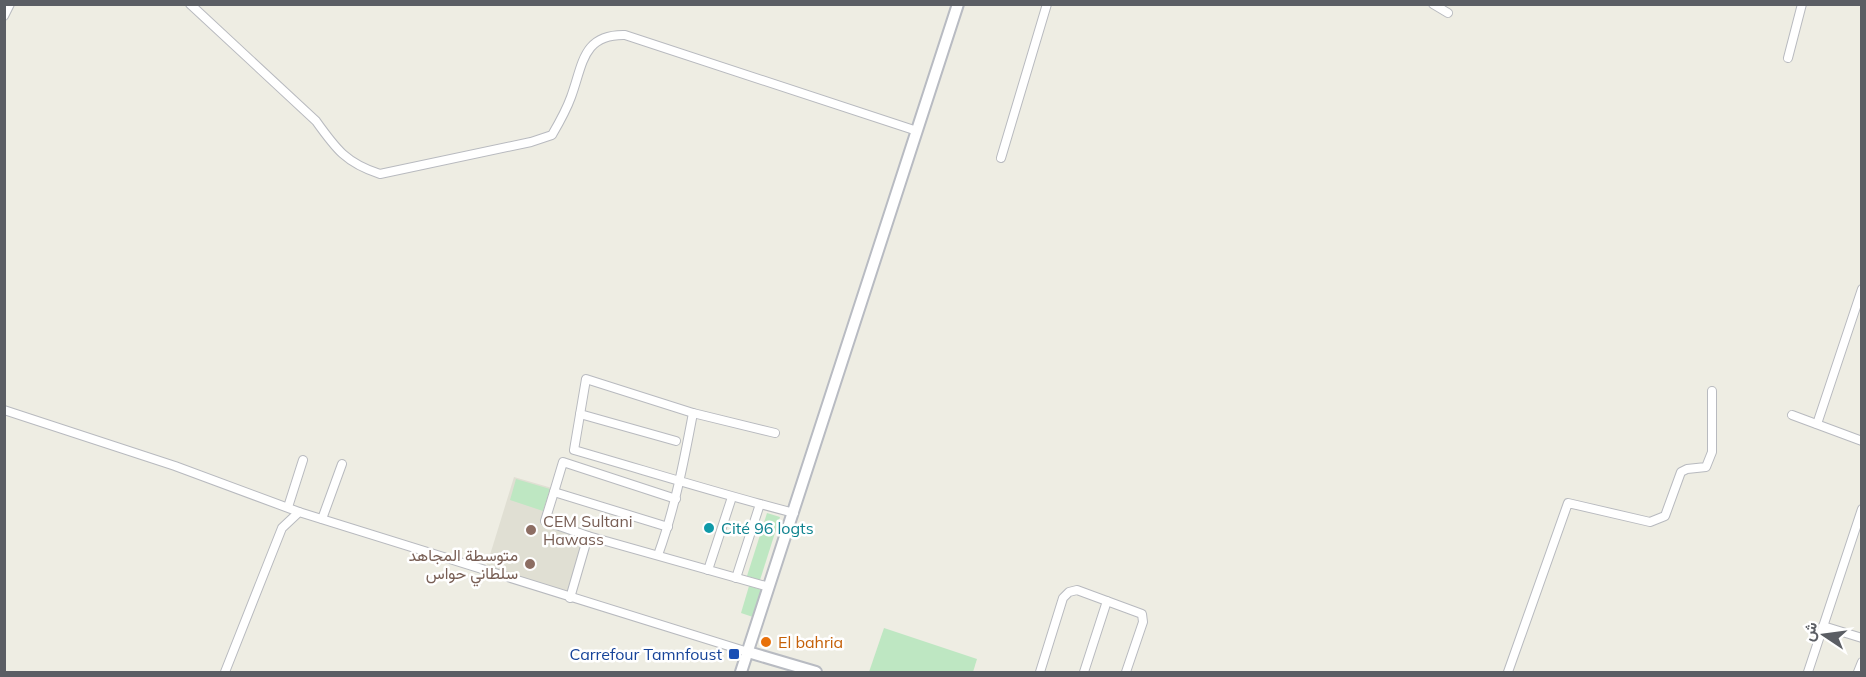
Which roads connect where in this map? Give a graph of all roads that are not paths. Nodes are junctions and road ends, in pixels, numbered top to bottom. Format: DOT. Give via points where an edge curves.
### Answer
graph roads {
  1 [pos="10,4"];
  2 [pos="190,4"];
  3 [pos="958,4"];
  4 [pos="1047,4"];
  5 [pos="1434,4"];
  6 [pos="1802,4"];
  7 [pos="1448,13"];
  8 [pos="4,16"];
  9 [pos="1788,58"];
  10 [pos="917,131"];
  11 [pos="1001,158"];
  12 [pos="1862,289"];
  13 [pos="1712,391"];
  14 [pos="4,410"];
  15 [pos="693,413"];
  16 [pos="580,414"];
  17 [pos="1792,415"];
  18 [pos="1817,424"];
  19 [pos="775,433"];
  20 [pos="676,441"];
  21 [pos="1862,441"];
  22 [pos="303,460"];
  23 [pos="342,464"];
  24 [pos="680,481"];
  25 [pos="554,492"];
  26 [pos="732,496"];
  27 [pos="676,499"];
  28 [pos="760,504"];
  29 [pos="288,507"];
  30 [pos="1862,509"];
  31 [pos="300,512"];
  32 [pos="794,513"];
  33 [pos="322,519"];
  34 [pos="668,527"];
  35 [pos="588,536"];
  36 [pos="658,555"];
  37 [pos="708,570"];
  38 [pos="736,578"];
  39 [pos="769,587"];
  40 [pos="570,598"];
  41 [pos="1107,601"];
  42 [pos="1823,626"];
  43 [pos="1862,638"];
  44 [pos="748,652"];
  45 [pos="1862,662"];
  46 [pos="225,672"];
  47 [pos="741,672"];
  48 [pos="816,672"];
  49 [pos="1040,672"];
  50 [pos="1084,672"];
  51 [pos="1126,672"];
  52 [pos="1508,672"];
  53 [pos="1808,672"];
  54 [pos="1858,672"];
  1 -- 8 [label="street"];
  2 -- 10 [label="street" via="316,121 356,166 380,174 552,135 570,100 588,49 609,35 625,35"];
  3 -- 10 [label="main road"];
  4 -- 11 [label="street"];
  5 -- 7 [label="street"];
  6 -- 9 [label="street"];
  10 -- 32 [label="main road"];
  12 -- 18 [label="street"];
  13 -- 52 [label="street" via="1712,452 1706,467 1681,472 1665,516 1650,522 1568,503"];
  14 -- 29 [label="street"];
  15 -- 16 [label="street" via="585,379"];
  15 -- 19 [label="street"];
  15 -- 24 [label="street"];
  16 -- 20 [label="street"];
  16 -- 24 [label="street" via="574,450"];
  17 -- 18 [label="street"];
  18 -- 21 [label="street"];
  22 -- 29 [label="street"];
  23 -- 33 [label="street"];
  24 -- 26 [label="street"];
  24 -- 27 [label="street"];
  25 -- 27 [label="street" via="563,462"];
  25 -- 34 [label="street"];
  25 -- 35 [label="street" via="545,521"];
  26 -- 28 [label="street"];
  26 -- 37 [label="street"];
  27 -- 34 [label="street"];
  28 -- 32 [label="street"];
  28 -- 38 [label="street"];
  29 -- 31 [label="street"];
  30 -- 42 [label="street"];
  31 -- 33 [label="street"];
  31 -- 46 [label="street" via="282,528"];
  32 -- 39 [label="main road"];
  33 -- 40 [label="street"];
  34 -- 36 [label="street"];
  35 -- 36 [label="street"];
  35 -- 40 [label="street"];
  36 -- 37 [label="street"];
  37 -- 38 [label="street"];
  38 -- 39 [label="street"];
  39 -- 44 [label="main road"];
  40 -- 44 [label="street"];
  41 -- 49 [label="street" via="1077,590 1069,591"];
  41 -- 50 [label="street"];
  41 -- 51 [label="street" via="1142,614 1143,622"];
  42 -- 43 [label="street"];
  42 -- 53 [label="street"];
  44 -- 47 [label="main road"];
  44 -- 48 [label="main road"];
  45 -- 54 [label="street"];
}
